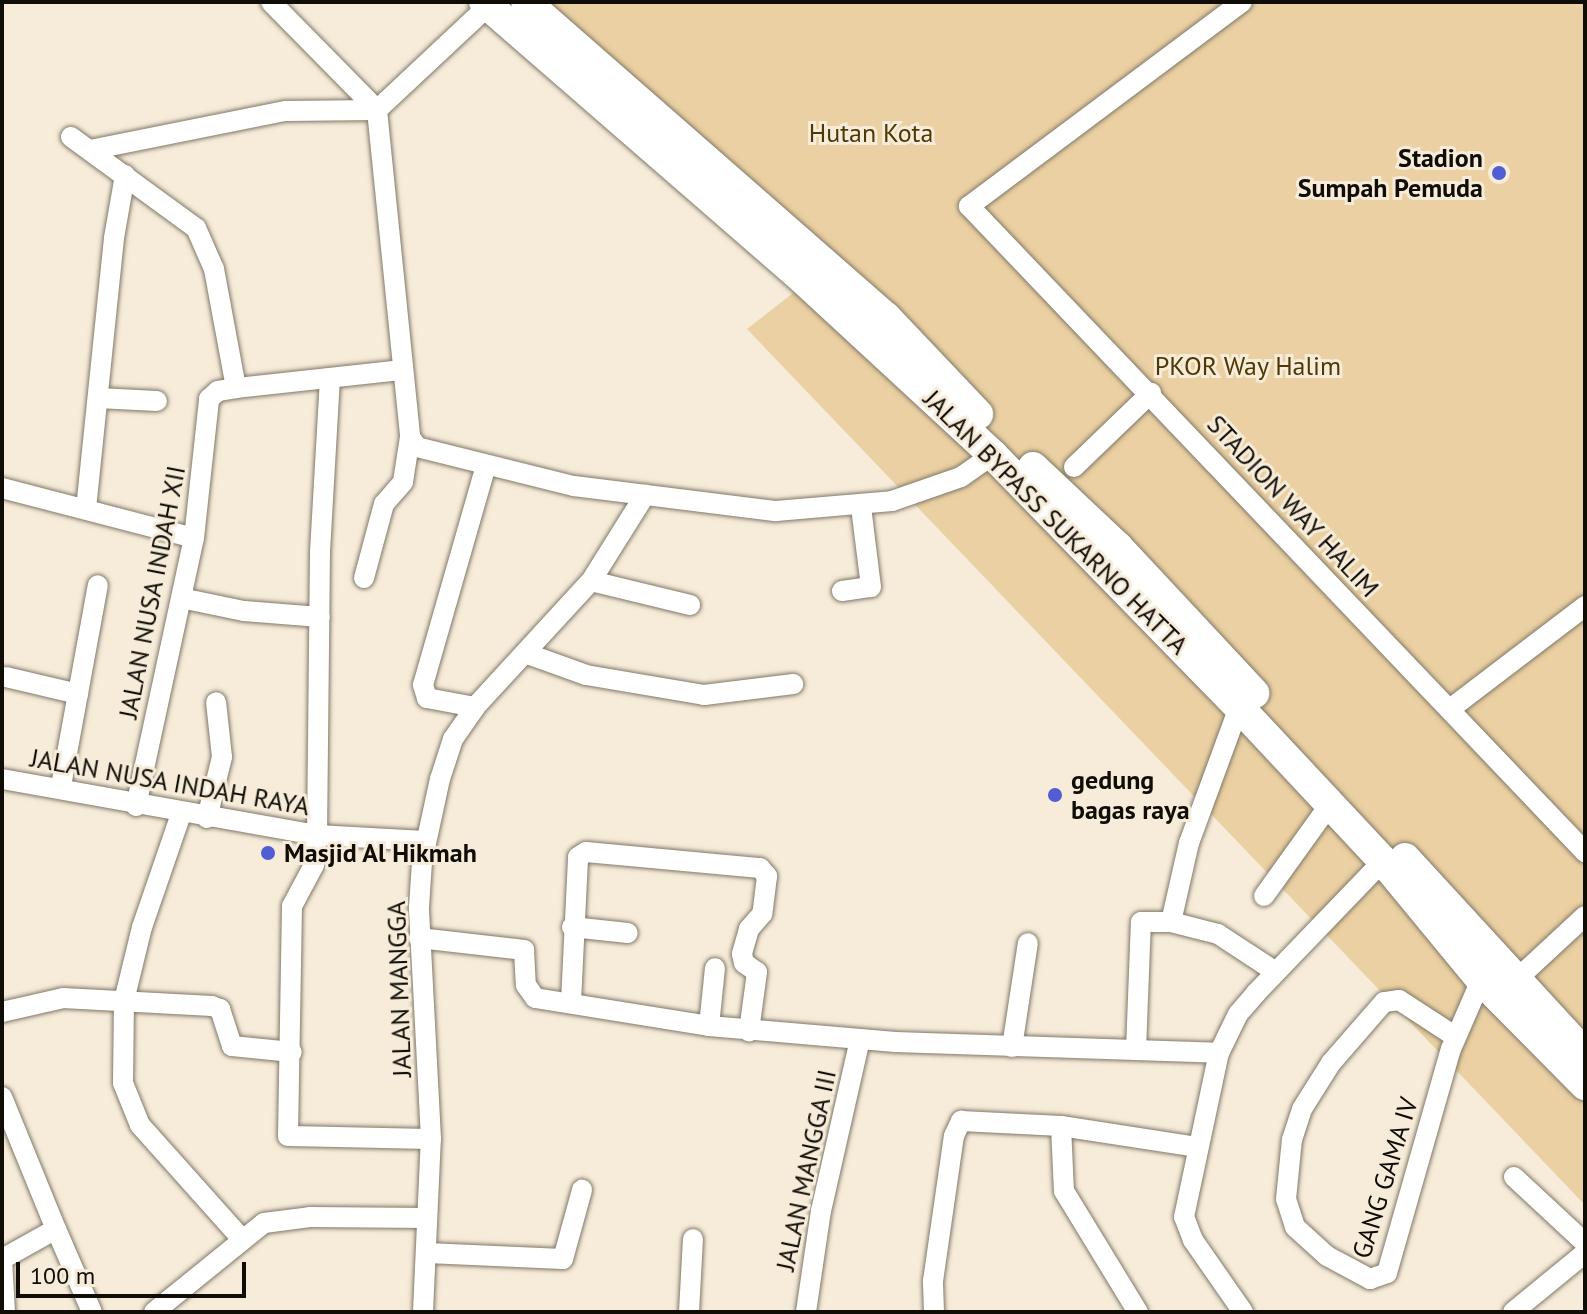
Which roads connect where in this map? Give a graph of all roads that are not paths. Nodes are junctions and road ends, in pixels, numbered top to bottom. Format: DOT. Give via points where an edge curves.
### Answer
graph roads {
  1 [pos="271,2"];
  2 [pos="526,2"];
  3 [pos="1242,2"];
  4 [pos="486,4"];
  5 [pos="377,110"];
  6 [pos="71,137"];
  7 [pos="90,150"];
  8 [pos="125,175"];
  9 [pos="402,370"];
  10 [pos="330,378"];
  11 [pos="227,390"];
  12 [pos="1151,393"];
  13 [pos="98,398"];
  14 [pos="157,401"];
  15 [pos="410,437"];
  16 [pos="993,455"];
  17 [pos="486,466"];
  18 [pos="1074,467"];
  19 [pos="2,488"];
  20 [pos="645,495"];
  21 [pos="861,507"];
  22 [pos="86,509"];
  23 [pos="194,538"];
  24 [pos="364,578"];
  25 [pos="591,581"];
  26 [pos="98,585"];
  27 [pos="842,591"];
  28 [pos="181,598"];
  29 [pos="690,605"];
  30 [pos="1585,606"];
  31 [pos="320,617"];
  32 [pos="525,653"];
  33 [pos="6,677"];
  34 [pos="793,684"];
  35 [pos="78,694"];
  36 [pos="216,702"];
  37 [pos="475,707"];
  38 [pos="1239,707"];
  39 [pos="1450,709"];
  40 [pos="2,779"];
  41 [pos="61,786"];
  42 [pos="1330,804"];
  43 [pos="136,806"];
  44 [pos="181,814"];
  45 [pos="207,818"];
  46 [pos="317,835"];
  47 [pos="425,841"];
  48 [pos="1585,852"];
  49 [pos="1383,861"];
  50 [pos="1264,896"];
  51 [pos="1585,916"];
  52 [pos="1171,922"];
  53 [pos="572,927"];
  54 [pos="628,933"];
  55 [pos="419,938"];
  56 [pos="1028,943"];
  57 [pos="715,968"];
  58 [pos="1276,972"];
  59 [pos="1518,978"];
  60 [pos="1481,980"];
  61 [pos="124,1001"];
  62 [pos="571,1002"];
  63 [pos="2,1012"];
  64 [pos="709,1026"];
  65 [pos="749,1031"];
  66 [pos="1456,1037"];
  67 [pos="860,1040"];
  68 [pos="1012,1047"];
  69 [pos="1136,1050"];
  70 [pos="292,1052"];
  71 [pos="1219,1053"];
  72 [pos="1585,1054"];
  73 [pos="1585,1085"];
  74 [pos="2,1097"];
  75 [pos="1061,1126"];
  76 [pos="431,1139"];
  77 [pos="1196,1147"];
  78 [pos="1514,1177"];
  79 [pos="582,1190"];
  80 [pos="427,1218"];
  81 [pos="56,1229"];
  82 [pos="242,1239"];
  83 [pos="693,1239"];
  84 [pos="1585,1243"];
  85 [pos="427,1253"];
  86 [pos="1585,1253"];
  87 [pos="5,1312"];
  88 [pos="92,1312"];
  89 [pos="154,1312"];
  90 [pos="423,1312"];
  91 [pos="689,1312"];
  92 [pos="806,1312"];
  93 [pos="934,1312"];
  94 [pos="1138,1312"];
  95 [pos="1243,1312"];
  96 [pos="1513,1312"];
  1 -- 5 [label="street"];
  2 -- 59 [label="highway, JALAN BYPASS SUKARNO HATTA" via="886,317 998,435 1118,547"];
  3 -- 12 [label="street, STADION WAY HALIM" via="969,206"];
  4 -- 5 [label="street"];
  4 -- 16 [label="highway, JALAN BYPASS SUKARNO HATTA" via="796,273"];
  5 -- 7 [label="street" via="286,111"];
  5 -- 9 [label="street"];
  6 -- 7 [label="street"];
  7 -- 8 [label="street"];
  8 -- 11 [label="street" via="180,213 208,246"];
  8 -- 13 [label="street"];
  9 -- 10 [label="street"];
  9 -- 15 [label="street"];
  10 -- 11 [label="street"];
  10 -- 31 [label="street"];
  11 -- 23 [label="street, JALAN NUSA INDAH XII" via="209,399"];
  12 -- 18 [label="street"];
  12 -- 39 [label="street, STADION WAY HALIM"];
  13 -- 14 [label="street"];
  13 -- 22 [label="street"];
  15 -- 17 [label="street" via="431,454"];
  15 -- 24 [label="street" via="403,482 384,504"];
  16 -- 21 [label="street" via="938,487"];
  16 -- 38 [label="highway, JALAN BYPASS SUKARNO HATTA"];
  17 -- 20 [label="street"];
  17 -- 37 [label="street" via="423,685 427,698"];
  19 -- 22 [label="street"];
  20 -- 21 [label="street" via="776,511"];
  20 -- 25 [label="street, JALAN MANGGA"];
  21 -- 27 [label="street" via="871,587"];
  22 -- 23 [label="street"];
  23 -- 28 [label="street, JALAN NUSA INDAH XII"];
  25 -- 29 [label="street"];
  25 -- 32 [label="street, JALAN MANGGA"];
  26 -- 35 [label="street"];
  28 -- 31 [label="street"];
  28 -- 43 [label="street, JALAN NUSA INDAH XII"];
  30 -- 39 [label="street"];
  31 -- 46 [label="street"];
  32 -- 34 [label="street" via="586,675 704,695"];
  32 -- 37 [label="street, JALAN MANGGA"];
  33 -- 35 [label="street"];
  35 -- 41 [label="street"];
  36 -- 45 [label="street" via="222,757"];
  37 -- 47 [label="street, JALAN MANGGA" via="453,739"];
  38 -- 42 [label="highway, JALAN BYPASS SUKARNO HATTA"];
  38 -- 52 [label="street" via="1189,843"];
  39 -- 48 [label="street, STADION WAY HALIM"];
  40 -- 41 [label="street, JALAN NUSA INDAH RAYA"];
  41 -- 43 [label="street, JALAN NUSA INDAH RAYA"];
  42 -- 49 [label="highway, JALAN BYPASS SUKARNO HATTA"];
  42 -- 50 [label="street"];
  43 -- 44 [label="street, JALAN NUSA INDAH RAYA"];
  44 -- 45 [label="street, JALAN NUSA INDAH RAYA"];
  44 -- 61 [label="street" via="142,927"];
  45 -- 46 [label="street, JALAN NUSA INDAH RAYA"];
  46 -- 47 [label="street, JALAN NUSA INDAH RAYA"];
  46 -- 70 [label="street" via="314,865 292,906"];
  47 -- 55 [label="street, JALAN MANGGA"];
  49 -- 58 [label="street"];
  49 -- 60 [label="highway, JALAN BYPASS SUKARNO HATTA"];
  51 -- 59 [label="street"];
  52 -- 58 [label="street" via="1218,934"];
  52 -- 69 [label="street" via="1146,919 1137,925"];
  53 -- 54 [label="street"];
  53 -- 62 [label="street"];
  53 -- 65 [label="street" via="573,865 586,852 766,872 762,914 749,929 742,954 757,972"];
  55 -- 62 [label="street" via="524,950 529,993"];
  55 -- 76 [label="street, JALAN MANGGA"];
  56 -- 68 [label="street"];
  57 -- 64 [label="street"];
  58 -- 71 [label="street" via="1238,1014"];
  59 -- 72 [label="highway, JALAN BYPASS SUKARNO HATTA"];
  60 -- 66 [label="street, GANG GAMA IV"];
  60 -- 73 [label="highway, JALAN BYPASS SUKARNO HATTA"];
  61 -- 63 [label="street" via="63,998"];
  61 -- 70 [label="street" via="212,1006 220,1009 232,1046"];
  61 -- 82 [label="street" via="121,1066 132,1114"];
  62 -- 64 [label="street"];
  64 -- 65 [label="street"];
  65 -- 67 [label="street"];
  66 -- 66 [label="street, GANG GAMA IV" via="1387,1273 1370,1279 1327,1256 1295,1227 1286,1199 1288,1165 1302,1109 1331,1063 1384,1002 1399,1000"];
  67 -- 68 [label="street"];
  67 -- 92 [label="street, JALAN MANGGA III" via="821,1211"];
  68 -- 69 [label="street"];
  69 -- 71 [label="street"];
  70 -- 76 [label="street" via="288,1136"];
  71 -- 77 [label="street"];
  74 -- 81 [label="street"];
  75 -- 77 [label="street"];
  75 -- 93 [label="street" via="967,1118 957,1125 933,1281"];
  75 -- 94 [label="street" via="1064,1191"];
  76 -- 80 [label="street, JALAN MANGGA"];
  77 -- 95 [label="street" via="1186,1225"];
  78 -- 84 [label="street"];
  79 -- 85 [label="street" via="563,1259"];
  80 -- 82 [label="street" via="286,1218 264,1223"];
  80 -- 85 [label="street, JALAN MANGGA"];
  81 -- 87 [label="street" via="2,1259"];
  81 -- 88 [label="street"];
  82 -- 89 [label="street"];
  83 -- 91 [label="street"];
  85 -- 90 [label="street, JALAN MANGGA"];
  86 -- 96 [label="street"];
}
